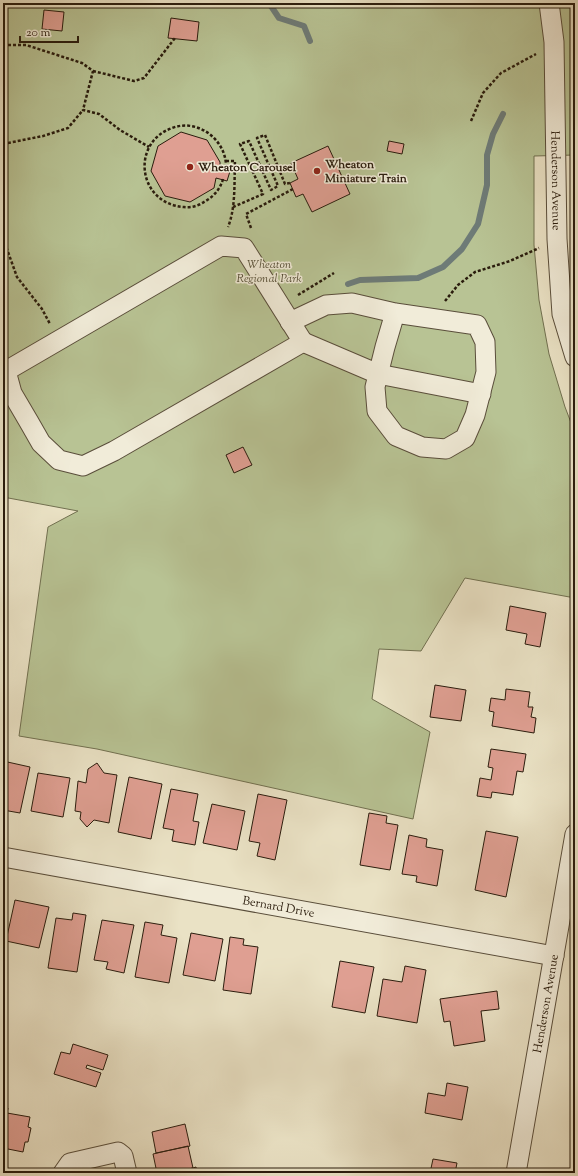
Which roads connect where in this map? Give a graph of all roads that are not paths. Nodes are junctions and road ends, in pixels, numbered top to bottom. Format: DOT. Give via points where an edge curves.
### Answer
graph roads {
  1 [pos="548,3"];
  2 [pos="396,312"];
  3 [pos="285,314"];
  4 [pos="303,342"];
  5 [pos="575,357"];
  6 [pos="378,374"];
  7 [pos="481,394"];
  8 [pos="8,395"];
  9 [pos="575,834"];
  10 [pos="3,857"];
  11 [pos="554,956"];
  12 [pos="62,1173"];
  13 [pos="127,1173"];
  14 [pos="516,1173"];
  1 -- 5 [label="street, Henderson Avenue" via="554,42 557,239 562,314"];
  2 -- 3 [label="street" via="352,302"];
  2 -- 6 [label="street"];
  2 -- 7 [label="street" via="477,325 486,342 486,372"];
  3 -- 4 [label="street"];
  3 -- 8 [label="street" via="244,248 221,246 6,371"];
  4 -- 6 [label="street"];
  4 -- 8 [label="street" via="114,451 83,466 58,460 41,443"];
  6 -- 7 [label="street"];
  6 -- 7 [label="street" via="375,387 377,411 396,436 422,447 446,449 465,438"];
  9 -- 11 [label="street, Henderson Avenue"];
  10 -- 11 [label="street, Bernard Drive"];
  11 -- 14 [label="street, Henderson Avenue"];
  12 -- 13 [label="street" via="70,1163 118,1152 123,1156"];
}
